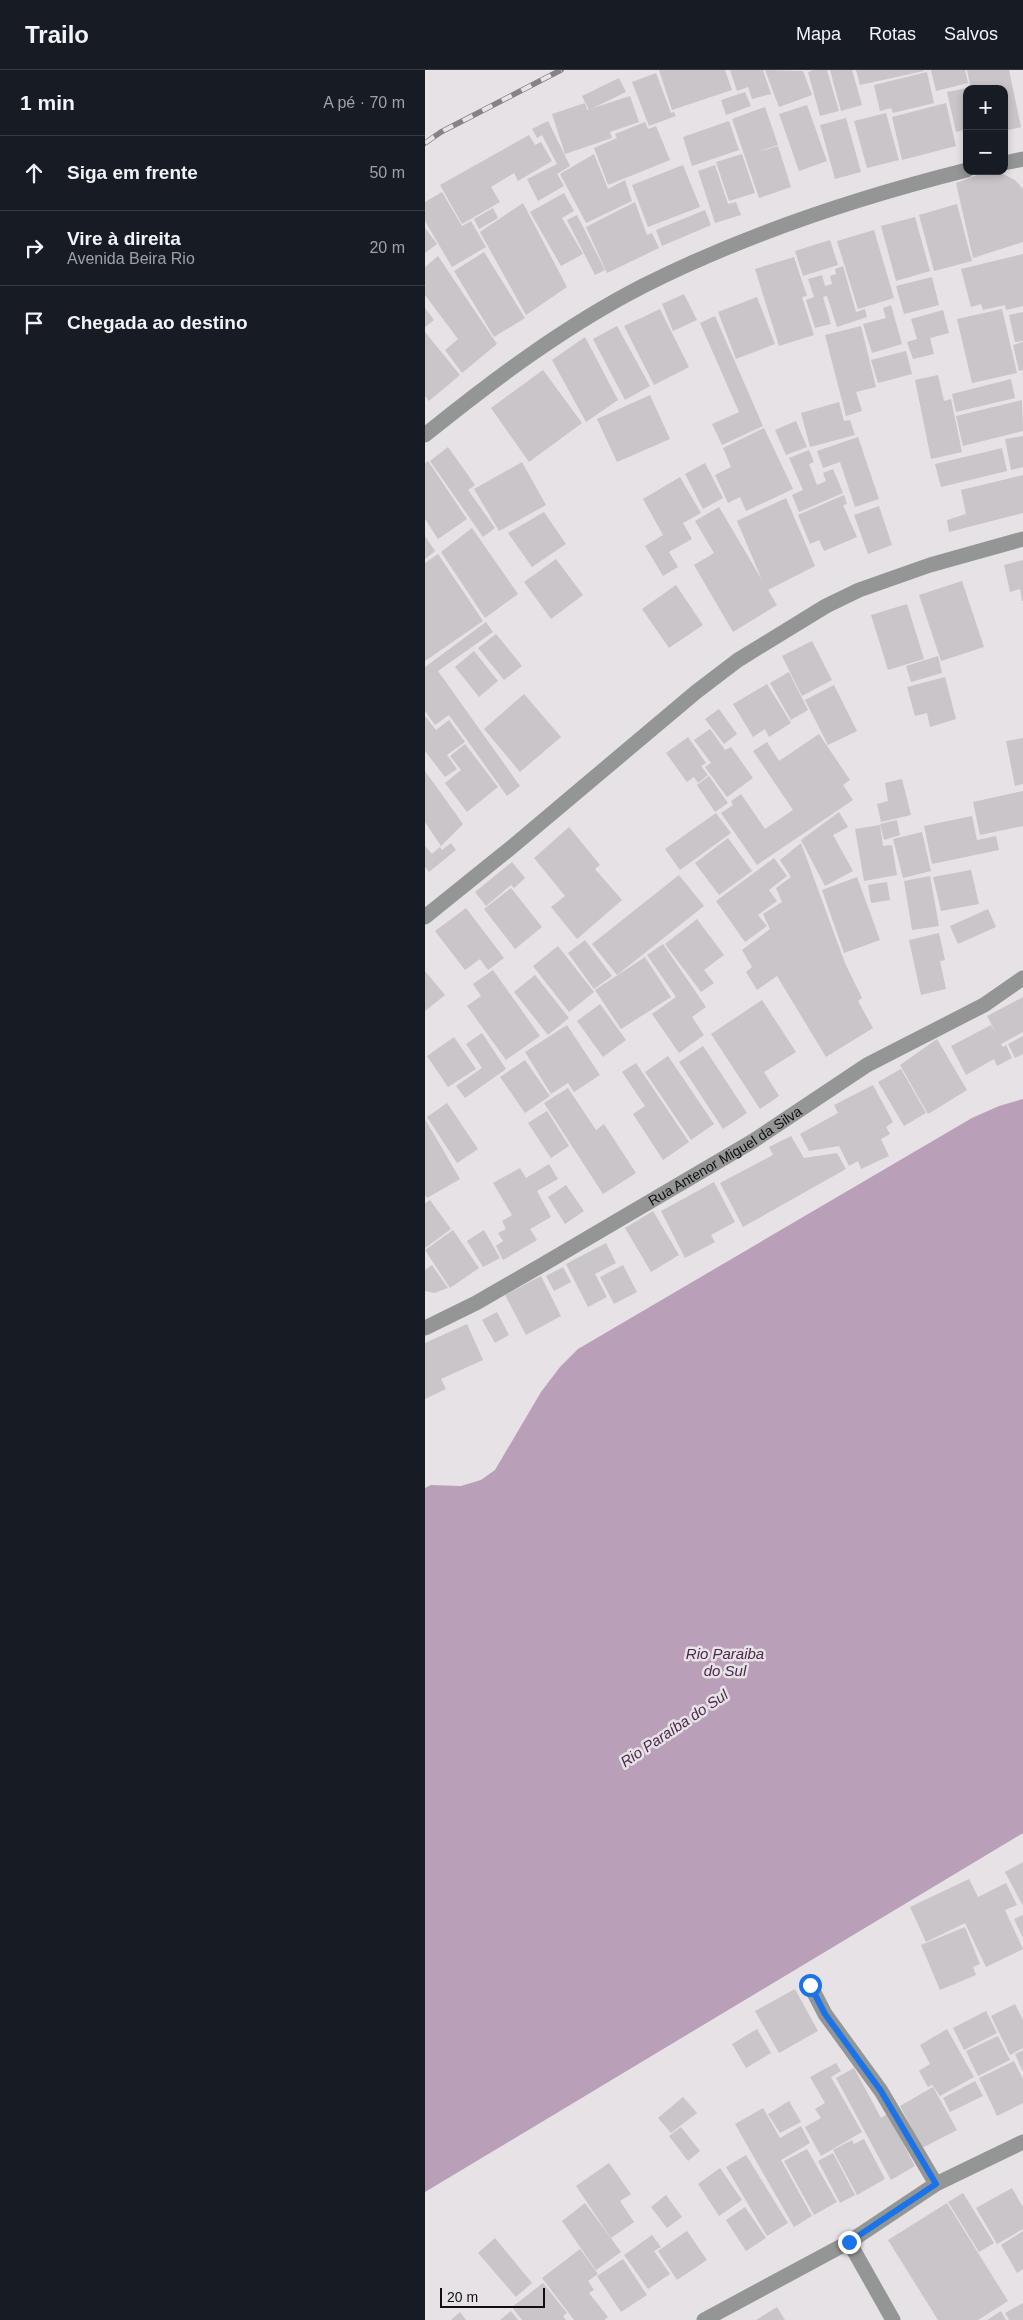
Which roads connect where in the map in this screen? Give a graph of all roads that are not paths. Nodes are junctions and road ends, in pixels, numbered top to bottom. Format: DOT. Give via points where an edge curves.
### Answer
graph roads {
  1 [pos="1023,159"];
  2 [pos="1008,162"];
  3 [pos="963,171"];
  4 [pos="425,435"];
  5 [pos="1023,539"];
  6 [pos="425,917"];
  7 [pos="1023,978"];
  8 [pos="425,1328"];
  9 [pos="810,1985"];
  10 [pos="1023,2142"];
  11 [pos="936,2184"];
  12 [pos="849,2242"];
  13 [pos="704,2320"];
  14 [pos="893,2320"];
  1 -- 2 [label="street"];
  3 -- 4 [label="street" via="838,206 711,255 643,286 570,329 489,384"];
  5 -- 6 [label="street" via="859,590 826,606 738,660 695,692"];
  7 -- 8 [label="street, Rua Antenor Miguel da Silva" via="984,1005 867,1065 753,1141 542,1265"];
  9 -- 11 [label="street" via="825,2014 881,2091"];
  10 -- 11 [label="street"];
  11 -- 12 [label="street"];
  12 -- 13 [label="street"];
  12 -- 14 [label="street"];
}
